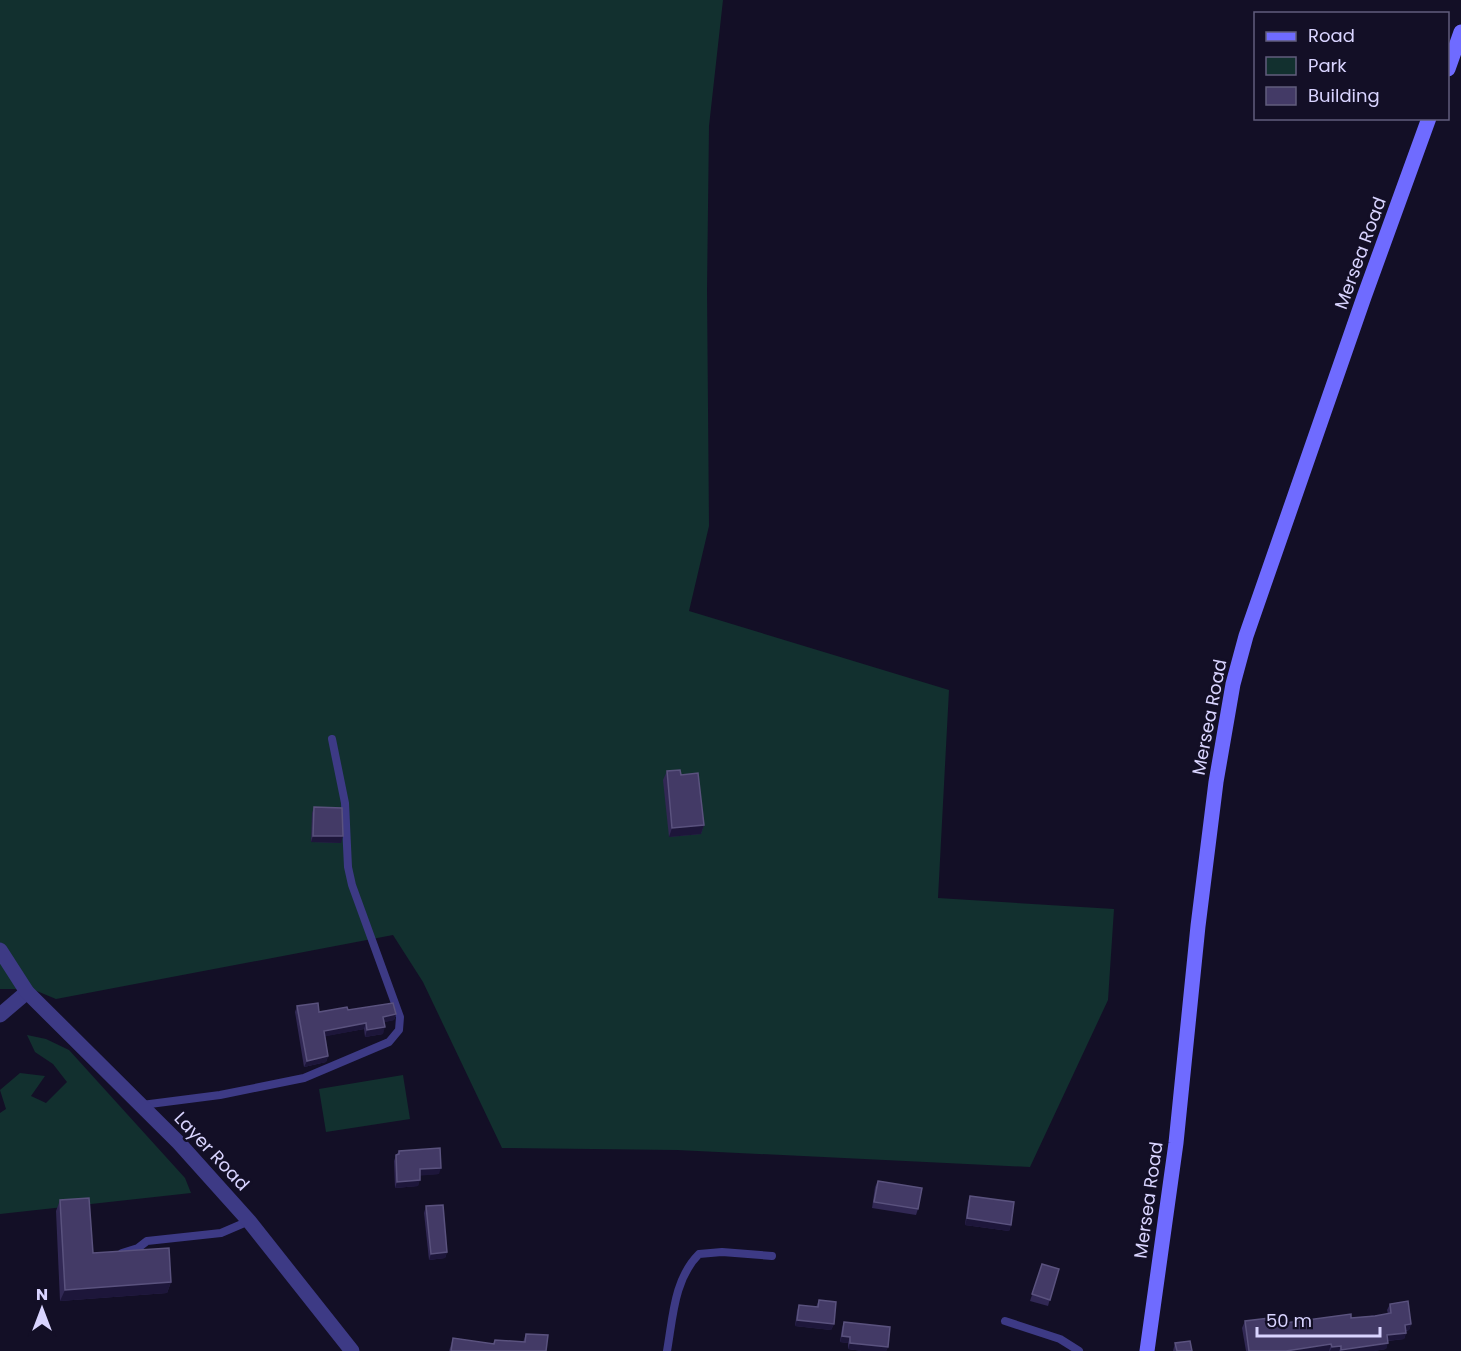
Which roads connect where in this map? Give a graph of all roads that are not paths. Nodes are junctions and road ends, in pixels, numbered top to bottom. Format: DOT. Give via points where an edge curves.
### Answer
graph roads {
  1 [pos="1461,32"];
  2 [pos="1449,66"];
  3 [pos="1428,120"];
  4 [pos="333,739"];
  5 [pos="0,950"];
  6 [pos="27,992"];
  7 [pos="0,1015"];
  8 [pos="142,1105"];
  9 [pos="249,1221"];
  10 [pos="116,1255"];
  11 [pos="772,1256"];
  12 [pos="1005,1321"];
  13 [pos="352,1351"];
  14 [pos="667,1351"];
  15 [pos="1080,1351"];
  16 [pos="1147,1351"];
  1 -- 2 [label="main road"];
  3 -- 16 [label="main road, Mersea Road" via="1245,636 1233,684 1216,782 1176,1143"];
  4 -- 8 [label="lane" via="345,803 350,876 400,1017 399,1030 389,1042 304,1078 198,1099"];
  5 -- 6 [label="street, Layer Road"];
  6 -- 7 [label="street"];
  6 -- 8 [label="street, Layer Road"];
  8 -- 9 [label="street, Layer Road"];
  9 -- 10 [label="lane" via="221,1233 147,1241"];
  9 -- 13 [label="street, Layer Road"];
  11 -- 14 [label="lane" via="699,1254 687,1266 679,1287"];
  12 -- 15 [label="lane" via="1060,1339"];
}
